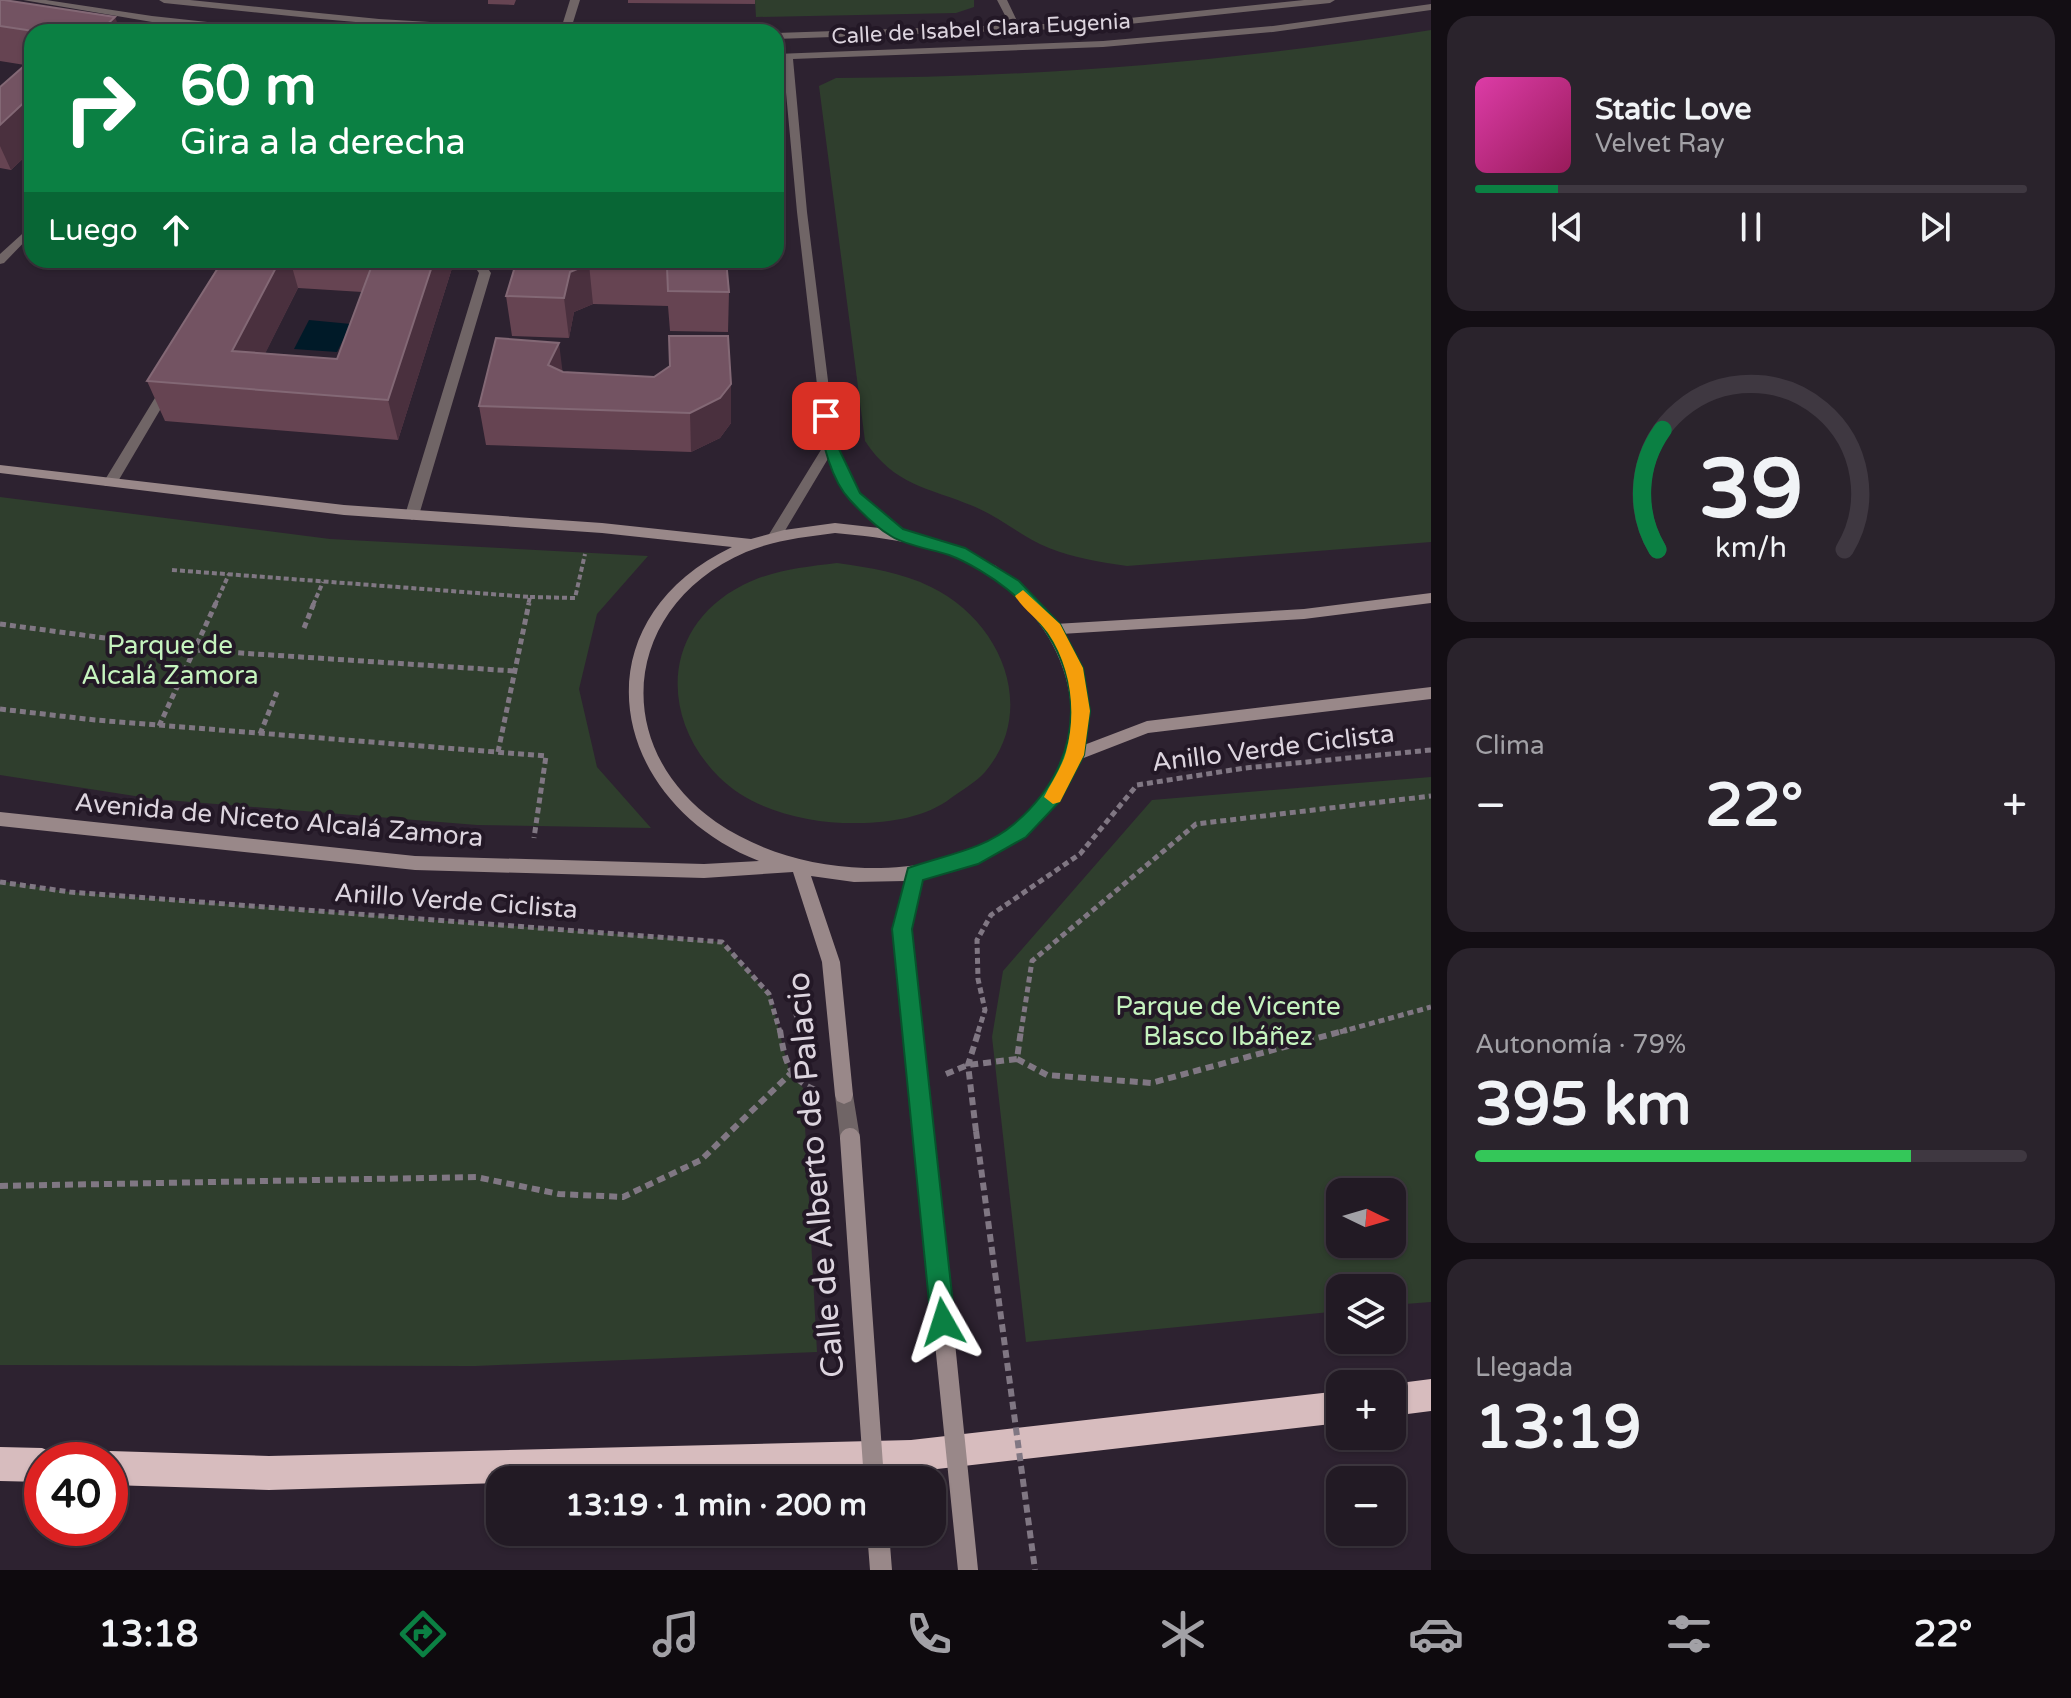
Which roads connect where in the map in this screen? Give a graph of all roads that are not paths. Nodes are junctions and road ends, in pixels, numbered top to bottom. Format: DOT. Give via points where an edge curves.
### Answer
graph roads {
  1 [pos="28,0"];
  2 [pos="164,0"];
  3 [pos="575,0"];
  4 [pos="1002,0"];
  5 [pos="1330,0"];
  6 [pos="1422,0"];
  7 [pos="1431,7"];
  8 [pos="181,24"];
  9 [pos="413,24"];
  10 [pos="568,24"];
  11 [pos="1017,29"];
  12 [pos="1273,29"];
  13 [pos="784,36"];
  14 [pos="859,36"];
  15 [pos="784,56"];
  16 [pos="784,57"];
  17 [pos="784,72"];
  18 [pos="24,236"];
  19 [pos="0,261"];
  20 [pos="482,268"];
  21 [pos="173,379"];
  22 [pos="830,445"];
  23 [pos="0,469"];
  24 [pos="110,483"];
  25 [pos="412,515"];
  26 [pos="897,533"];
  27 [pos="775,536"];
  28 [pos="752,544"];
  29 [pos="1431,598"];
  30 [pos="1054,629"];
  31 [pos="1431,693"];
  32 [pos="1075,755"];
  33 [pos="0,819"];
  34 [pos="796,867"];
  35 [pos="915,874"];
  36 [pos="1431,1395"];
  37 [pos="1406,1398"];
  38 [pos="1326,1409"];
  39 [pos="0,1464"];
  40 [pos="24,1465"];
  41 [pos="873,1466"];
  42 [pos="128,1469"];
  43 [pos="879,1546"];
  44 [pos="881,1570"];
  45 [pos="968,1570"];
  1 -- 8 [label="street"];
  2 -- 9 [label="street"];
  3 -- 10 [label="street"];
  4 -- 11 [label="street"];
  5 -- 11 [label="street, Calle de Isabel Clara Eugenia"];
  6 -- 12 [label="street, Calle de Isabel Clara Eugenia" via="1328,14"];
  7 -- 12 [label="street, Calle de Isabel Clara Eugenia"];
  11 -- 14 [label="street, Calle de Isabel Clara Eugenia"];
  12 -- 16 [label="street, Calle de Isabel Clara Eugenia" via="1103,44"];
  13 -- 14 [label="street, Calle de Isabel Clara Eugenia"];
  14 -- 15 [label="street, Calle de Isabel Clara Eugenia"];
  17 -- 22 [label="street"];
  18 -- 19 [label="street"];
  20 -- 25 [label="street" via="485,273"];
  21 -- 24 [label="street"];
  22 -- 26 [label="street" via="854,496"];
  22 -- 27 [label="street"];
  23 -- 24 [label="street"];
  24 -- 25 [label="street"];
  25 -- 28 [label="street"];
  26 -- 27 [label="street" via="835,528"];
  26 -- 30 [label="street" via="959,552 1013,585"];
  27 -- 28 [label="street"];
  28 -- 34 [label="street" via="708,565 672,595 647,633 634,675 636,721 654,766 688,808 735,843"];
  29 -- 30 [label="street" via="1304,614"];
  30 -- 32 [label="street" via="1074,668 1082,711"];
  31 -- 32 [label="street" via="1147,727"];
  32 -- 35 [label="street" via="1054,796 1019,831 971,858"];
  33 -- 34 [label="street, Avenida de Niceto Alcalá Zamora" via="415,863 704,871"];
  34 -- 35 [label="street" via="857,877"];
  34 -- 41 [label="street, Calle de Alberto de Palacio, bridge" via="831,962 850,1138"];
  35 -- 45 [label="street, bridge" via="902,929"];
  36 -- 37 [label="highway"];
  38 -- 42 [label="highway" via="911,1456 269,1473"];
  39 -- 40 [label="highway"];
  43 -- 44 [label="street"];
}
